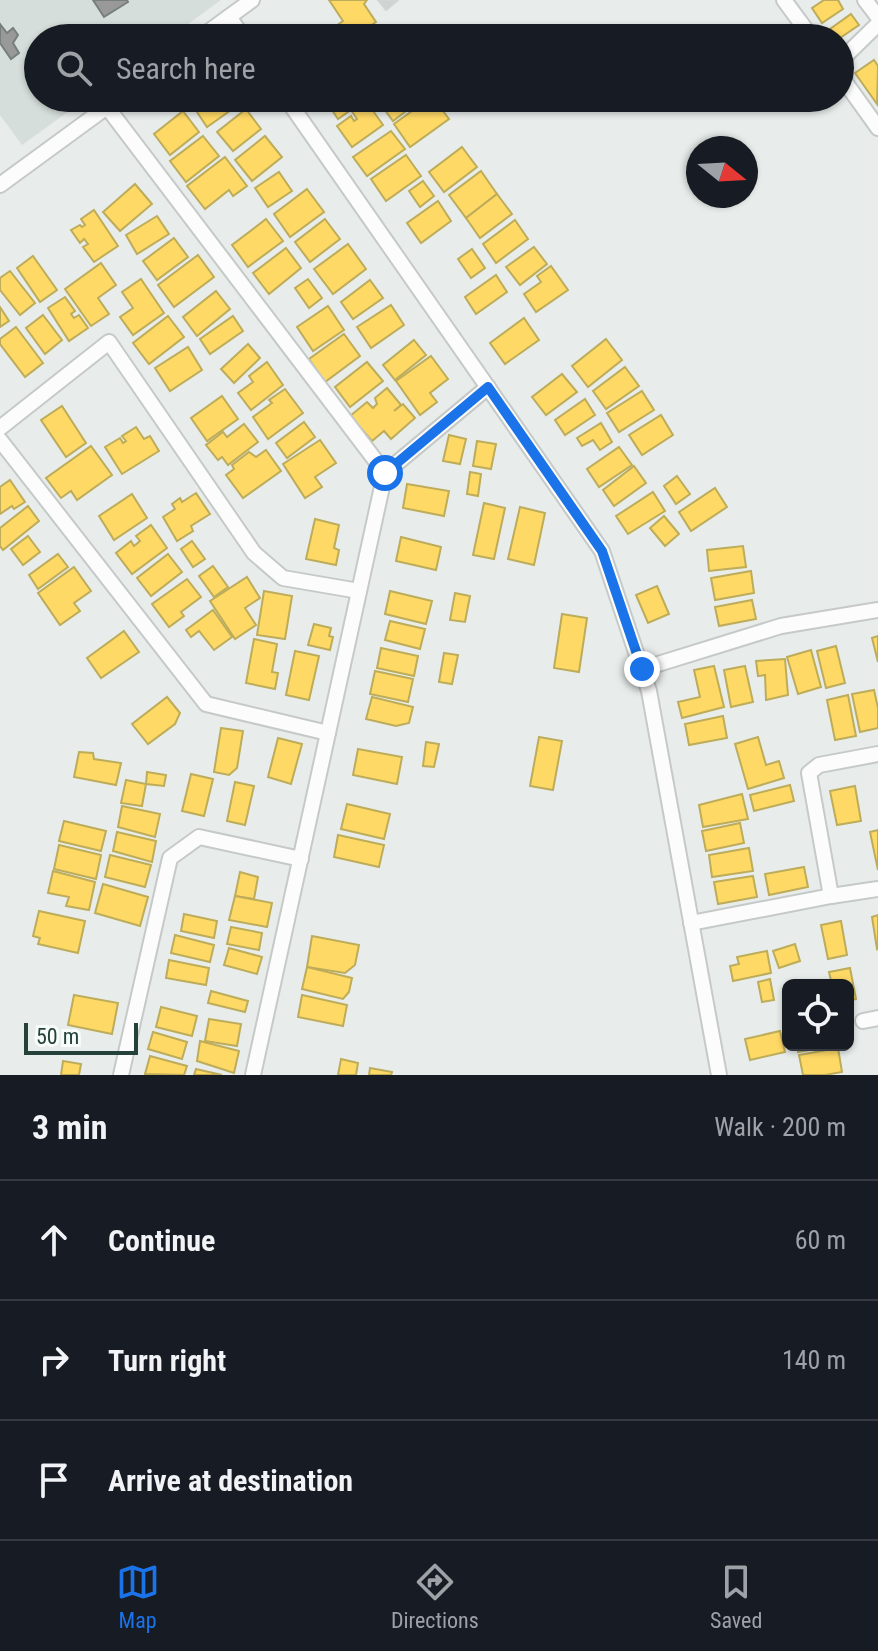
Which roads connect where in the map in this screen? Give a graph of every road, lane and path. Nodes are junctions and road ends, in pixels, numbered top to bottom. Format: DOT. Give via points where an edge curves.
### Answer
graph roads {
  1 [pos="252,0"];
  2 [pos="784,0"];
  3 [pos="865,0"];
  4 [pos="229,17"];
  5 [pos="878,17"];
  6 [pos="219,24"];
  7 [pos="234,24"];
  8 [pos="802,24"];
  9 [pos="878,24"];
  10 [pos="854,47"];
  11 [pos="854,95"];
  12 [pos="99,112"];
  13 [pos="120,112"];
  14 [pos="296,112"];
  15 [pos="878,128"];
  16 [pos="0,185"];
  17 [pos="488,387"];
  18 [pos="0,428"];
  19 [pos="0,440"];
  20 [pos="385,473"];
  21 [pos="359,591"];
  22 [pos="878,610"];
  23 [pos="642,669"];
  24 [pos="328,733"];
  25 [pos="878,754"];
  26 [pos="301,859"];
  27 [pos="878,889"];
  28 [pos="831,896"];
  29 [pos="691,923"];
  30 [pos="121,1075"];
  31 [pos="253,1075"];
  32 [pos="719,1075"];
  1 -- 4 [label="street"];
  2 -- 8 [label="street"];
  3 -- 5 [label="street"];
  4 -- 6 [label="street"];
  4 -- 7 [label="street"];
  9 -- 10 [label="street"];
  11 -- 15 [label="street"];
  12 -- 16 [label="street"];
  13 -- 20 [label="street"];
  14 -- 17 [label="street"];
  17 -- 20 [label="street"];
  17 -- 23 [label="street" via="602,551"];
  18 -- 21 [label="street" via="109,342 254,553 283,578"];
  19 -- 24 [label="street" via="206,704"];
  20 -- 21 [label="street"];
  21 -- 24 [label="street"];
  22 -- 23 [label="street" via="781,626"];
  23 -- 29 [label="street"];
  24 -- 26 [label="street"];
  25 -- 28 [label="street" via="819,765 809,773"];
  26 -- 30 [label="street" via="199,837 170,858"];
  26 -- 31 [label="street"];
  27 -- 28 [label="street"];
  28 -- 29 [label="street"];
  29 -- 32 [label="street"];
}
